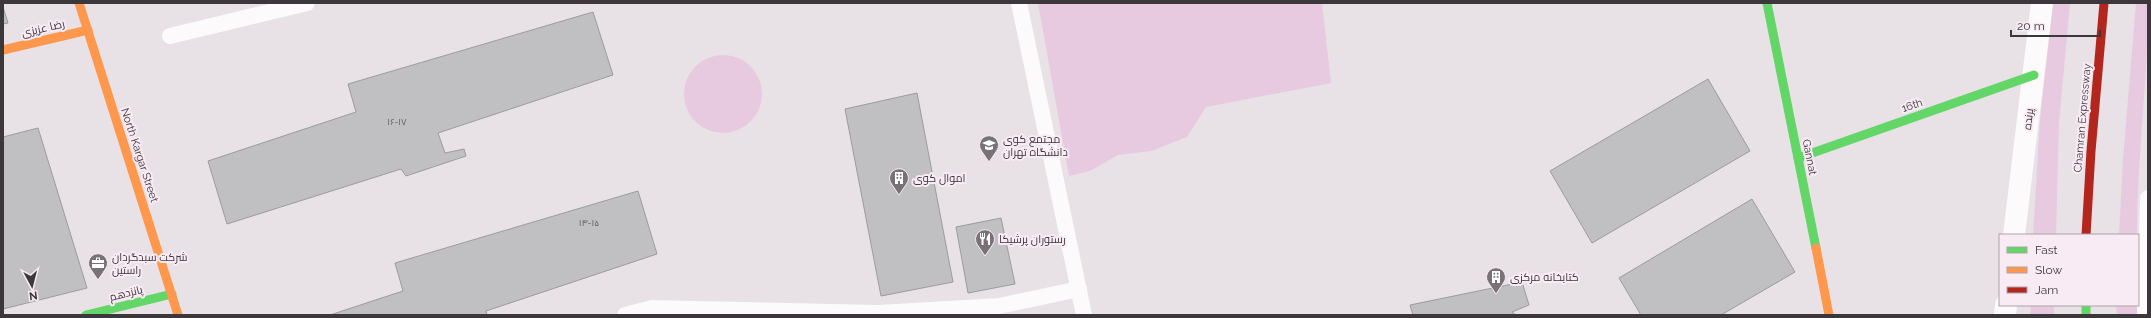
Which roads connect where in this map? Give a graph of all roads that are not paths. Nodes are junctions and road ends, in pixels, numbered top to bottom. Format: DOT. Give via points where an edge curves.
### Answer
graph roads {
  1 [pos="79,3"];
  2 [pos="307,3"];
  3 [pos="1019,3"];
  4 [pos="1767,3"];
  5 [pos="2042,3"];
  6 [pos="2104,3"];
  7 [pos="88,30"];
  8 [pos="170,36"];
  9 [pos="3,50"];
  10 [pos="2034,75"];
  11 [pos="1798,158"];
  12 [pos="2148,198"];
  13 [pos="2014,234"];
  14 [pos="2086,234"];
  15 [pos="1079,289"];
  16 [pos="172,294"];
  17 [pos="86,315"];
  18 [pos="178,315"];
  19 [pos="625,315"];
  20 [pos="1084,315"];
  21 [pos="1829,315"];
  22 [pos="2145,315"];
  1 -- 7 [label="main road, North Kargar Street"];
  2 -- 8 [label="lane"];
  3 -- 15 [label="lane"];
  4 -- 11 [label="main road, Gannat"];
  5 -- 10 [label="street, پرنده"];
  6 -- 14 [label="main road, Chamran Expressway"];
  7 -- 9 [label="main road, رضا عزیزی"];
  7 -- 16 [label="main road, North Kargar Street"];
  10 -- 11 [label="main road, 16th"];
  10 -- 13 [label="street, پرنده"];
  11 -- 21 [label="main road, Gannat"];
  12 -- 22 [label="lane"];
  15 -- 19 [label="lane" via="999,306 879,312 652,308"];
  15 -- 20 [label="lane"];
  16 -- 17 [label="main road, پانزدهم"];
  16 -- 18 [label="main road, North Kargar Street"];
}
